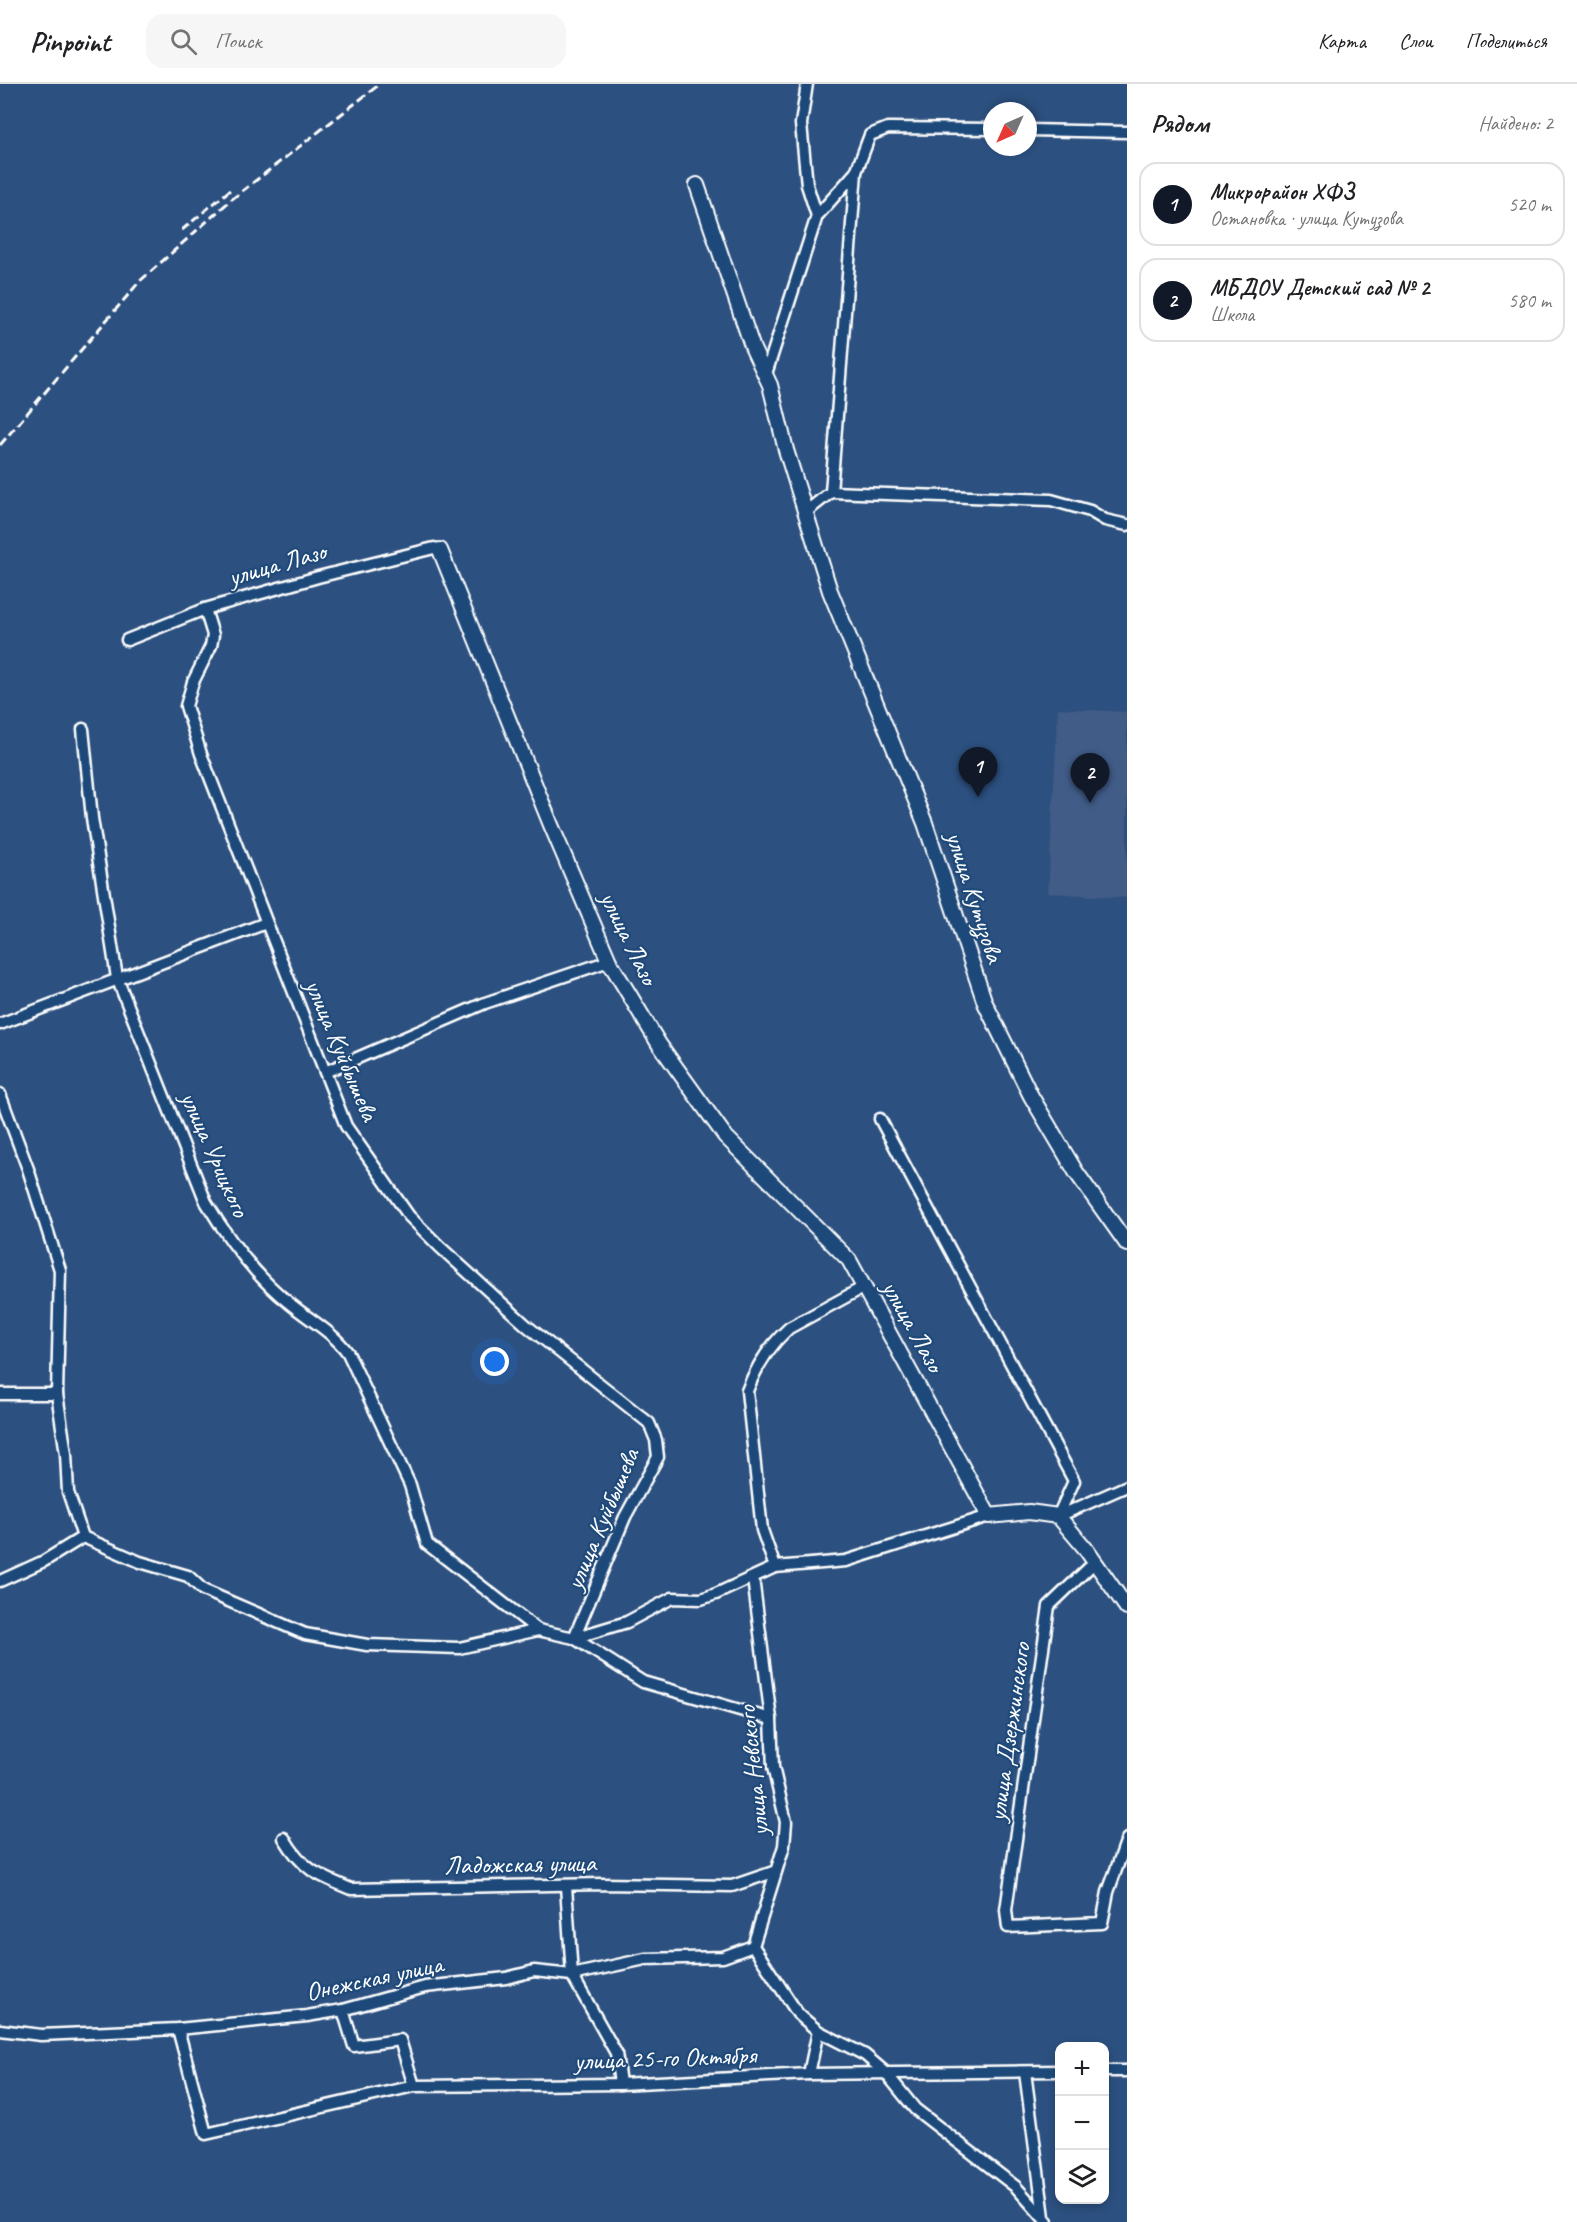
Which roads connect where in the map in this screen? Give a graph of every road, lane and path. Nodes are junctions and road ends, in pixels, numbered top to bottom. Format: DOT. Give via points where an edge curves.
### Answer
graph roads {
  1 [pos="807,84"];
  2 [pos="983,129"];
  3 [pos="1037,130"];
  4 [pos="1127,132"];
  5 [pos="856,172"];
  6 [pos="697,185"];
  7 [pos="817,216"];
  8 [pos="765,374"];
  9 [pos="831,492"];
  10 [pos="807,511"];
  11 [pos="1127,525"];
  12 [pos="440,550"];
  13 [pos="205,609"];
  14 [pos="127,640"];
  15 [pos="83,729"];
  16 [pos="266,923"];
  17 [pos="609,961"];
  18 [pos="117,978"];
  19 [pos="0,1024"];
  20 [pos="325,1072"];
  21 [pos="0,1094"];
  22 [pos="880,1119"];
  23 [pos="1127,1244"];
  24 [pos="864,1287"];
  25 [pos="0,1394"];
  26 [pos="57,1394"];
  27 [pos="1127,1486"];
  28 [pos="989,1516"];
  29 [pos="1058,1516"];
  30 [pos="83,1537"];
  31 [pos="1095,1562"];
  32 [pos="775,1567"];
  33 [pos="753,1578"];
  34 [pos="0,1581"];
  35 [pos="1127,1608"];
  36 [pos="538,1630"];
  37 [pos="574,1638"];
  38 [pos="771,1719"];
  39 [pos="284,1838"];
  40 [pos="1127,1839"];
  41 [pos="776,1871"];
  42 [pos="567,1886"];
  43 [pos="753,1946"];
  44 [pos="572,1975"];
  45 [pos="343,2010"];
  46 [pos="178,2029"];
  47 [pos="0,2030"];
  48 [pos="818,2031"];
  49 [pos="1055,2071"];
  50 [pos="1109,2071"];
  51 [pos="1127,2071"];
  52 [pos="1025,2072"];
  53 [pos="886,2073"];
  54 [pos="809,2074"];
  55 [pos="620,2084"];
  56 [pos="414,2086"];
  57 [pos="1046,2219"];
  1 -- 7 [label="street" via="801,124 807,184"];
  2 -- 5 [label="street" via="888,128 870,135"];
  3 -- 4 [label="street"];
  5 -- 7 [label="street"];
  5 -- 9 [label="street"];
  6 -- 8 [label="street, улица Кутузова"];
  7 -- 8 [label="street"];
  8 -- 10 [label="street, улица Кутузова"];
  9 -- 10 [label="street"];
  9 -- 11 [label="street" via="1051,500"];
  10 -- 23 [label="street, улица Кутузова" via="830,591 925,823 985,1004 1036,1106"];
  12 -- 13 [label="street, улица Лазо" via="435,548 318,577"];
  12 -- 17 [label="street, улица Лазо"];
  13 -- 14 [label="street, улица Лазо"];
  13 -- 16 [label="street, улица Куйбышева" via="213,635 211,646 192,682 186,706"];
  15 -- 18 [label="street, улица Урицкого" via="92,818"];
  16 -- 18 [label="street"];
  16 -- 20 [label="street, улица Куйбышева"];
  17 -- 20 [label="street" via="485,1003"];
  17 -- 24 [label="street, улица Лазо" via="658,1044 725,1136 849,1260"];
  18 -- 19 [label="street"];
  18 -- 36 [label="street, улица Урицкого" via="206,1202 224,1232 280,1295 333,1336 348,1353 410,1485 427,1544"];
  20 -- 37 [label="street, улица Куйбышева" via="346,1126 409,1216 527,1326 649,1423 658,1457 625,1517"];
  21 -- 26 [label="street" via="60,1270"];
  22 -- 29 [label="street" via="1074,1481"];
  24 -- 28 [label="street, улица Лазо"];
  24 -- 32 [label="street" via="779,1336 754,1371 747,1391 762,1530"];
  25 -- 26 [label="street"];
  26 -- 30 [label="street" via="68,1492"];
  27 -- 29 [label="street"];
  28 -- 29 [label="street" via="1029,1512"];
  28 -- 32 [label="street" via="846,1561"];
  29 -- 31 [label="street"];
  30 -- 34 [label="street" via="45,1561"];
  30 -- 36 [label="street" via="140,1562 188,1576 203,1590 305,1634 367,1645 459,1648"];
  31 -- 35 [label="street"];
  31 -- 40 [label="street, улица Дзержинского" via="1049,1606 1006,1910 1008,1927 1102,1923 1108,1892"];
  32 -- 33 [label="street"];
  33 -- 37 [label="street" via="701,1599 672,1598 627,1622"];
  33 -- 38 [label="street, улица Невского"];
  36 -- 37 [label="street"];
  37 -- 38 [label="street" via="643,1682"];
  38 -- 41 [label="street, улица Невского" via="773,1767 786,1822"];
  39 -- 42 [label="street, Ладожская улица" via="297,1860 318,1875 351,1889"];
  41 -- 42 [label="street, Ладожская улица" via="732,1886"];
  41 -- 43 [label="street, улица Невского"];
  42 -- 44 [label="street"];
  43 -- 44 [label="street, Онежская улица" via="723,1957 645,1959"];
  43 -- 48 [label="street" via="798,2014"];
  44 -- 45 [label="street, Онежская улица" via="534,1971 425,1987"];
  44 -- 55 [label="street" via="616,2053"];
  45 -- 46 [label="street, Онежская улица"];
  45 -- 56 [label="street" via="354,2046 400,2040"];
  46 -- 47 [label="street, Онежская улица" via="41,2035"];
  46 -- 56 [label="street, улица 25-го Октября" via="206,2134"];
  48 -- 53 [label="street" via="865,2055"];
  48 -- 54 [label="street"];
  49 -- 52 [label="street, улица 25-го Октября"];
  50 -- 51 [label="street"];
  52 -- 53 [label="street, улица 25-го Октября"];
  52 -- 57 [label="street"];
  53 -- 54 [label="street, улица 25-го Октября"];
  53 -- 57 [label="street" via="915,2109 1016,2187"];
  54 -- 55 [label="street, улица 25-го Октября"];
  55 -- 56 [label="street, улица 25-го Октября"];
}
